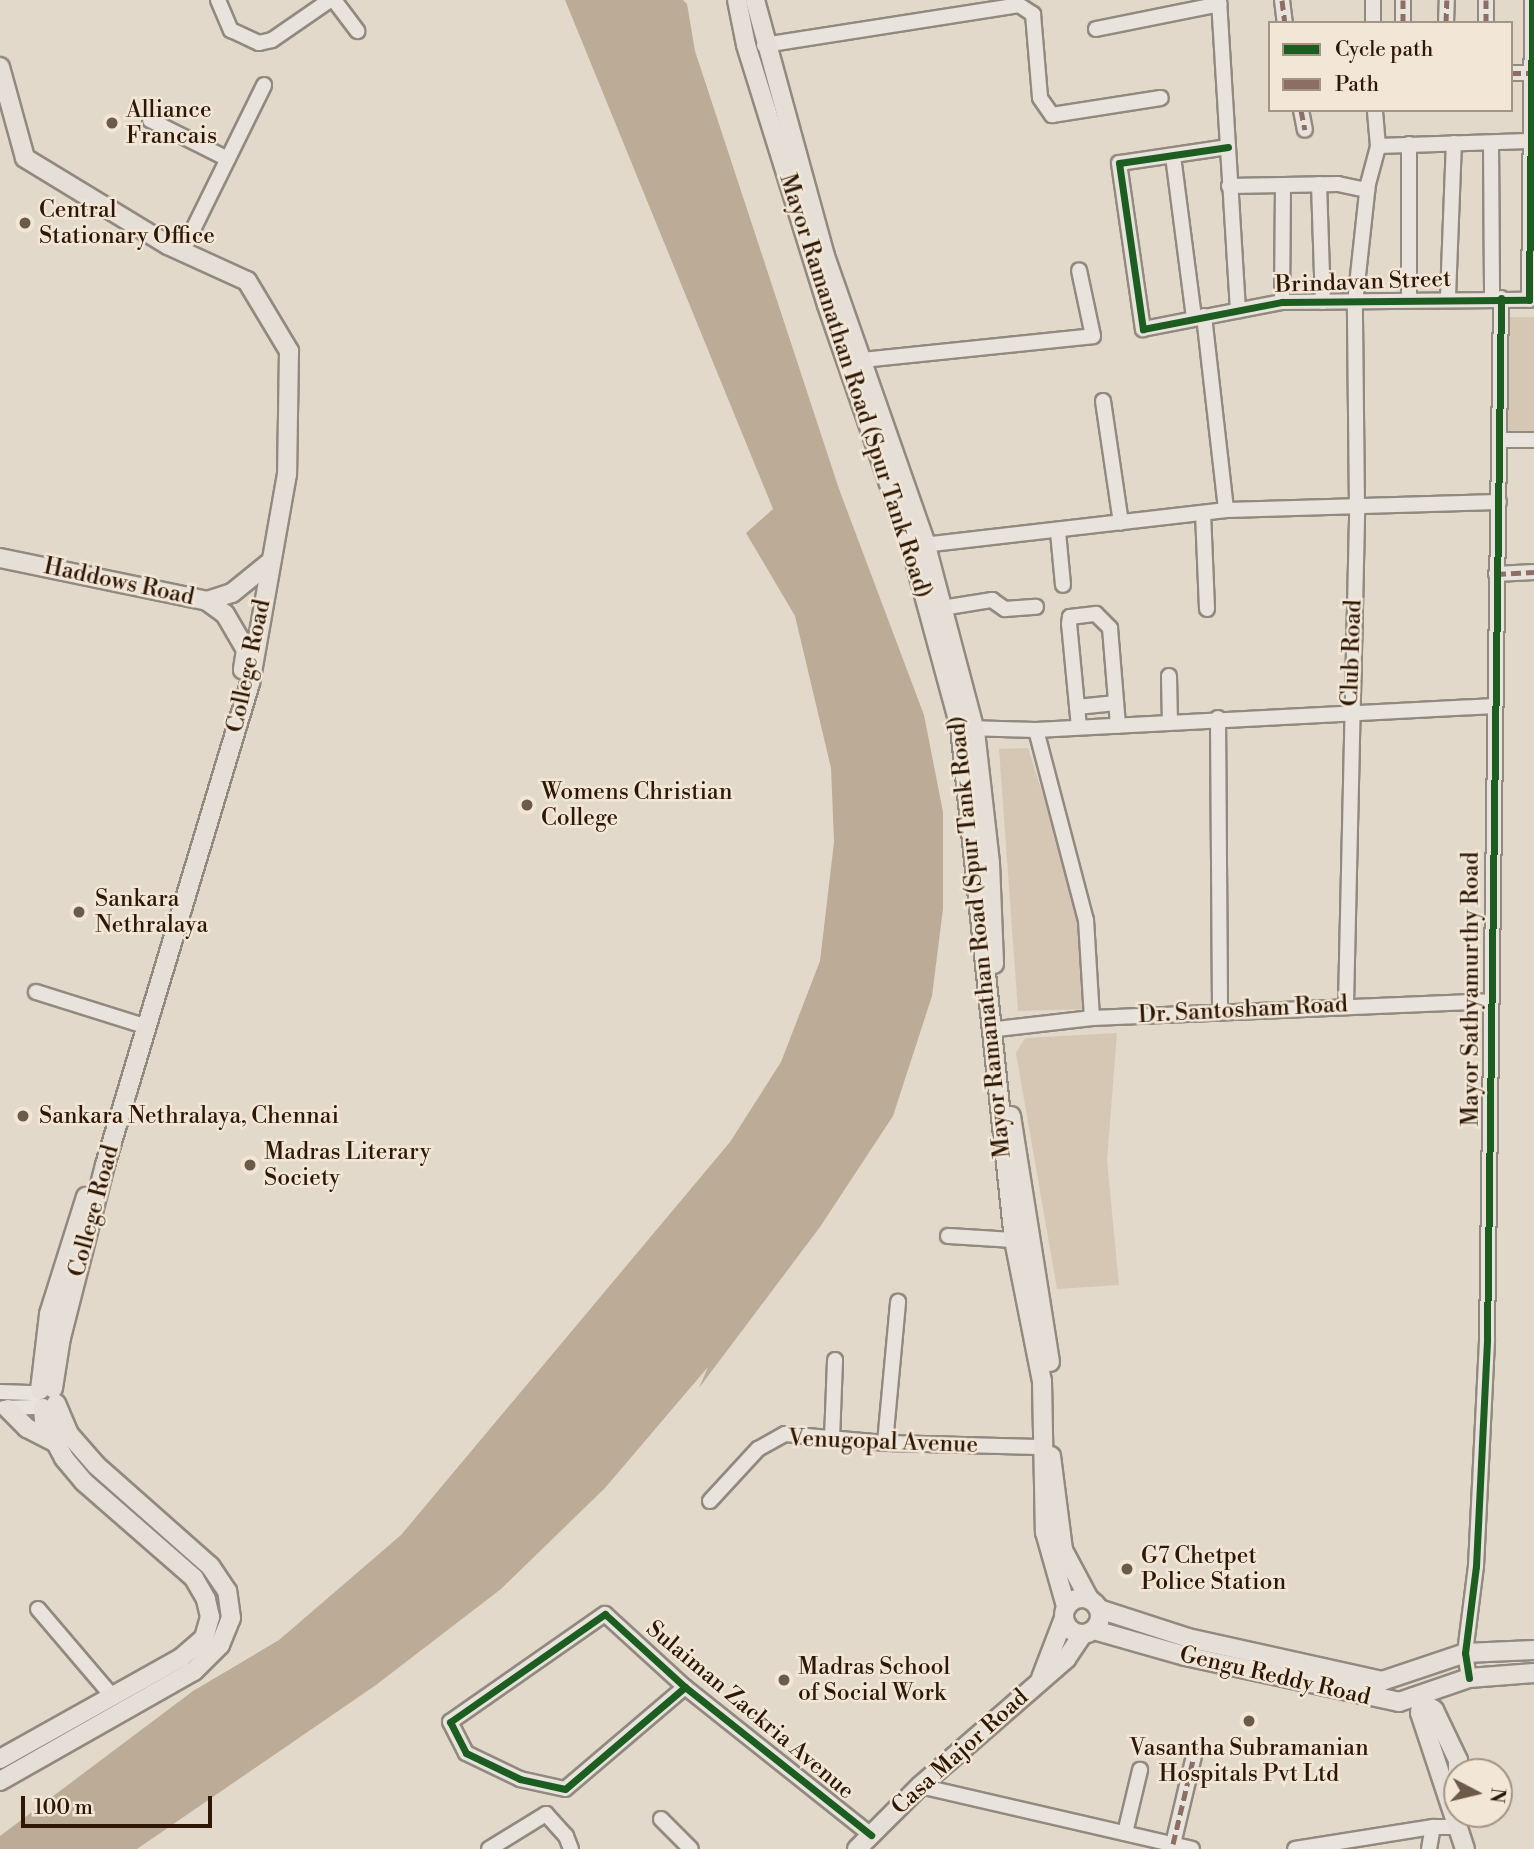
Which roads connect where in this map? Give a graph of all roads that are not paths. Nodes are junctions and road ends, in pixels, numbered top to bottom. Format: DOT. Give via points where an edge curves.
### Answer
graph roads {
  1 [pos="218,0"];
  2 [pos="332,0"];
  3 [pos="737,0"];
  4 [pos="755,0"];
  5 [pos="1282,0"];
  6 [pos="1373,0"];
  7 [pos="1404,0"];
  8 [pos="1447,0"];
  9 [pos="1486,0"];
  10 [pos="1532,0"];
  11 [pos="1220,2"];
  12 [pos="1285,21"];
  13 [pos="1373,21"];
  14 [pos="1403,21"];
  15 [pos="1446,21"];
  16 [pos="1486,21"];
  17 [pos="1096,29"];
  18 [pos="357,31"];
  19 [pos="764,45"];
  20 [pos="0,67"];
  21 [pos="1513,73"];
  22 [pos="1532,73"];
  23 [pos="264,85"];
  24 [pos="1161,98"];
  25 [pos="1532,99"];
  26 [pos="1301,112"];
  27 [pos="1375,112"];
  28 [pos="149,120"];
  29 [pos="1305,130"];
  30 [pos="1528,141"];
  31 [pos="1454,143"];
  32 [pos="1491,143"];
  33 [pos="1409,144"];
  34 [pos="1378,146"];
  35 [pos="1228,147"];
  36 [pos="1173,156"];
  37 [pos="228,159"];
  38 [pos="1319,184"];
  39 [pos="1283,185"];
  40 [pos="1229,186"];
  41 [pos="1367,190"];
  42 [pos="182,252"];
  43 [pos="1079,270"];
  44 [pos="1448,297"];
  45 [pos="1497,298"];
  46 [pos="1409,299"];
  47 [pos="1532,300"];
  48 [pos="1282,302"];
  49 [pos="1324,302"];
  50 [pos="1355,303"];
  51 [pos="1238,310"];
  52 [pos="1199,317"];
  53 [pos="862,360"];
  54 [pos="1102,401"];
  55 [pos="1499,440"];
  56 [pos="1534,440"];
  57 [pos="1499,502"];
  58 [pos="1357,509"];
  59 [pos="1226,510"];
  60 [pos="1203,513"];
  61 [pos="1121,523"];
  62 [pos="1058,532"];
  63 [pos="918,545"];
  64 [pos="0,558"];
  65 [pos="270,563"];
  66 [pos="1534,572"];
  67 [pos="1496,574"];
  68 [pos="1063,585"];
  69 [pos="207,601"];
  70 [pos="1036,607"];
  71 [pos="942,608"];
  72 [pos="1208,610"];
  73 [pos="1169,676"];
  74 [pos="1116,702"];
  75 [pos="1494,706"];
  76 [pos="1077,707"];
  77 [pos="1350,711"];
  78 [pos="1218,718"];
  79 [pos="1170,722"];
  80 [pos="1118,726"];
  81 [pos="1079,727"];
  82 [pos="967,729"];
  83 [pos="1036,730"];
  84 [pos="36,992"];
  85 [pos="1490,1001"];
  86 [pos="1346,1004"];
  87 [pos="1220,1011"];
  88 [pos="1092,1018"];
  89 [pos="138,1024"];
  90 [pos="997,1029"];
  91 [pos="948,1236"];
  92 [pos="1014,1240"];
  93 [pos="898,1303"];
  94 [pos="835,1360"];
  95 [pos="0,1392"];
  96 [pos="45,1398"];
  97 [pos="4,1408"];
  98 [pos="832,1439"];
  99 [pos="53,1441"];
  100 [pos="885,1443"];
  101 [pos="1040,1447"];
  102 [pos="710,1501"];
  103 [pos="1094,1604"];
  104 [pos="38,1609"];
  105 [pos="1065,1612"];
  106 [pos="1088,1632"];
  107 [pos="1534,1650"];
  108 [pos="1465,1653"];
  109 [pos="1534,1673"];
  110 [pos="1401,1676"];
  111 [pos="1041,1678"];
  112 [pos="1469,1678"];
  113 [pos="685,1687"];
  114 [pos="112,1696"];
  115 [pos="1418,1702"];
  116 [pos="1194,1756"];
  117 [pos="1457,1758"];
  118 [pos="0,1759"];
  119 [pos="1140,1770"];
  120 [pos="0,1781"];
  121 [pos="1443,1783"];
  122 [pos="920,1786"];
  123 [pos="661,1819"];
  124 [pos="1443,1823"];
  125 [pos="1433,1827"];
  126 [pos="1458,1828"];
  127 [pos="1125,1833"];
  128 [pos="871,1835"];
  129 [pos="1173,1844"];
  130 [pos="499,1847"];
  131 [pos="571,1849"];
  132 [pos="691,1849"];
  133 [pos="857,1849"];
  134 [pos="1192,1849"];
  135 [pos="1295,1849"];
  136 [pos="1429,1849"];
  137 [pos="1465,1849"];
  1 -- 2 [label="street" via="232,30 259,43 272,40"];
  2 -- 18 [label="street"];
  3 -- 63 [label="main road, Mayor Ramanathan Road (Spur Tank Road)" via="746,45 827,305"];
  4 -- 19 [label="main road, Mayor Ramanathan Road (Spur Tank Road)"];
  5 -- 12 [label="street"];
  6 -- 13 [label="street"];
  7 -- 14 [label="street"];
  8 -- 15 [label="street"];
  9 -- 16 [label="street"];
  10 -- 22 [label="street"];
  11 -- 17 [label="street"];
  11 -- 35 [label="street"];
  19 -- 24 [label="street" via="1019,5 1033,14 1040,98 1052,115"];
  19 -- 53 [label="main road, Mayor Ramanathan Road (Spur Tank Road)" via="825,256"];
  20 -- 42 [label="main road, College Road" via="25,158"];
  21 -- 22 [label="street"];
  22 -- 25 [label="street"];
  23 -- 37 [label="street"];
  25 -- 30 [label="street"];
  26 -- 29 [label="street"];
  27 -- 34 [label="street, Club Road"];
  28 -- 37 [label="street"];
  30 -- 32 [label="street"];
  30 -- 47 [label="street"];
  31 -- 32 [label="street"];
  31 -- 33 [label="street"];
  31 -- 44 [label="street"];
  32 -- 45 [label="street, Mayor Sathyamurthy Road"];
  33 -- 34 [label="street"];
  33 -- 46 [label="street"];
  34 -- 41 [label="street, Club Road"];
  35 -- 36 [label="street"];
  35 -- 40 [label="street"];
  36 -- 52 [label="street"];
  36 -- 52 [label="street, Brindavan Street" via="1119,163 1143,328"];
  37 -- 42 [label="street"];
  38 -- 39 [label="street"];
  38 -- 41 [label="street"];
  38 -- 49 [label="street"];
  39 -- 40 [label="street"];
  39 -- 48 [label="street"];
  40 -- 51 [label="street"];
  41 -- 50 [label="street, Club Road"];
  42 -- 65 [label="main road, College Road" via="247,281 289,351 286,474"];
  43 -- 53 [label="street" via="1093,336"];
  44 -- 45 [label="street, Brindavan Street"];
  44 -- 46 [label="street, Brindavan Street"];
  45 -- 47 [label="street, Brindavan Street"];
  45 -- 55 [label="street, Mayor Sathyamurthy Road"];
  46 -- 50 [label="street, Brindavan Street"];
  48 -- 49 [label="street, Brindavan Street"];
  48 -- 51 [label="street, Brindavan Street"];
  49 -- 50 [label="street, Brindavan Street"];
  50 -- 58 [label="street, Club Road"];
  51 -- 52 [label="street, Brindavan Street"];
  52 -- 59 [label="street"];
  53 -- 63 [label="main road, Mayor Ramanathan Road (Spur Tank Road)"];
  54 -- 61 [label="street"];
  55 -- 56 [label="street"];
  55 -- 57 [label="street, Mayor Sathyamurthy Road"];
  57 -- 58 [label="street"];
  57 -- 67 [label="street, Mayor Sathyamurthy Road"];
  58 -- 59 [label="street"];
  58 -- 77 [label="street, Club Road"];
  59 -- 60 [label="street"];
  60 -- 61 [label="street"];
  60 -- 72 [label="street"];
  61 -- 62 [label="street"];
  62 -- 63 [label="street"];
  62 -- 68 [label="street"];
  63 -- 71 [label="main road, Mayor Ramanathan Road (Spur Tank Road)"];
  63 -- 82 [label="main road, Mayor Ramanathan Road (Spur Tank Road)"];
  64 -- 69 [label="main road, Haddows Road"];
  65 -- 69 [label="main road, Haddows Road" via="232,593"];
  65 -- 96 [label="main road, College Road" via="250,682 106,1165"];
  66 -- 67 [label="street"];
  67 -- 75 [label="street, Mayor Sathyamurthy Road"];
  69 -- 89 [label="main road, College Road" via="225,614 246,650 242,680"];
  70 -- 71 [label="street" via="1005,609 992,600"];
  71 -- 82 [label="main road, Mayor Ramanathan Road (Spur Tank Road)"];
  73 -- 79 [label="street"];
  74 -- 76 [label="street"];
  74 -- 76 [label="street" via="1110,628 1096,614 1077,615 1070,617 1068,633"];
  74 -- 80 [label="street"];
  75 -- 77 [label="street"];
  75 -- 85 [label="street, Mayor Sathyamurthy Road"];
  76 -- 81 [label="street"];
  77 -- 78 [label="street"];
  77 -- 86 [label="street, Club Road"];
  78 -- 79 [label="street"];
  78 -- 87 [label="street"];
  79 -- 80 [label="street"];
  80 -- 81 [label="street"];
  81 -- 83 [label="street"];
  82 -- 83 [label="street"];
  82 -- 90 [label="main road, Mayor Ramanathan Road (Spur Tank Road)" via="990,863"];
  82 -- 92 [label="main road, Mayor Ramanathan Road (Spur Tank Road)"];
  83 -- 88 [label="street" via="1086,920"];
  84 -- 89 [label="street"];
  85 -- 86 [label="street, Dr. Santosham Road"];
  85 -- 108 [label="street, Mayor Sathyamurthy Road" via="1487,1339 1476,1566"];
  86 -- 87 [label="street, Dr. Santosham Road"];
  87 -- 88 [label="street, Dr. Santosham Road"];
  88 -- 90 [label="street, Dr. Santosham Road"];
  89 -- 96 [label="main road, College Road" via="49,1314"];
  90 -- 103 [label="main road, Mayor Ramanathan Road (Spur Tank Road)" via="1052,1376 1055,1514 1063,1550"];
  91 -- 92 [label="street"];
  92 -- 101 [label="main road, Mayor Ramanathan Road (Spur Tank Road)" via="1042,1381"];
  93 -- 100 [label="street"];
  94 -- 98 [label="street"];
  95 -- 96 [label="street"];
  96 -- 97 [label="street"];
  96 -- 99 [label="main road, College Road"];
  96 -- 120 [label="main road" via="96,1465 210,1566 227,1591 230,1618 220,1645 194,1671"];
  97 -- 99 [label="main road" via="27,1428"];
  98 -- 100 [label="street, Venugopal Avenue"];
  98 -- 102 [label="street, Venugopal Avenue" via="785,1434 758,1449"];
  99 -- 114 [label="main road, College Road" via="84,1482 194,1578 206,1599 210,1617 204,1637 181,1658"];
  100 -- 101 [label="street, Venugopal Avenue"];
  101 -- 105 [label="main road, Mayor Ramanathan Road (Spur Tank Road)" via="1045,1532"];
  103 -- 105 [label="main road" via="1078,1598"];
  103 -- 106 [label="main road" via="1100,1620"];
  103 -- 110 [label="main road, Gengu Reddy Road" via="1188,1638 1382,1681"];
  104 -- 114 [label="street"];
  105 -- 106 [label="main road" via="1069,1628"];
  105 -- 111 [label="main road"];
  106 -- 111 [label="main road, Casa Major Road" via="1066,1660"];
  106 -- 115 [label="main road, Gengu Reddy Road" via="1383,1701"];
  107 -- 108 [label="main road, Gengu Reddy Road"];
  108 -- 110 [label="main road, Gengu Reddy Road"];
  108 -- 112 [label="street, Mayor Sathyamurthy Road"];
  109 -- 112 [label="main road, Gengu Reddy Road"];
  110 -- 115 [label="main road"];
  111 -- 122 [label="main road, Casa Major Road"];
  112 -- 115 [label="main road, Gengu Reddy Road"];
  113 -- 113 [label="street, Sulaiman Zackria Avenue" via="565,1789 520,1779 466,1753 450,1722 605,1614"];
  113 -- 128 [label="street, Sulaiman Zackria Avenue"];
  114 -- 118 [label="main road, College Road"];
  115 -- 117 [label="main road" via="1434,1710"];
  115 -- 121 [label="main road"];
  116 -- 129 [label="street"];
  119 -- 127 [label="street"];
  122 -- 127 [label="street"];
  122 -- 128 [label="main road, Casa Major Road"];
  123 -- 132 [label="street"];
  124 -- 125 [label="street"];
  125 -- 135 [label="street"];
  125 -- 136 [label="street"];
  126 -- 137 [label="main road"];
  127 -- 129 [label="street"];
  128 -- 133 [label="main road, Casa Major Road"];
  129 -- 134 [label="street"];
  130 -- 131 [label="street" via="546,1815 566,1836"];
}
